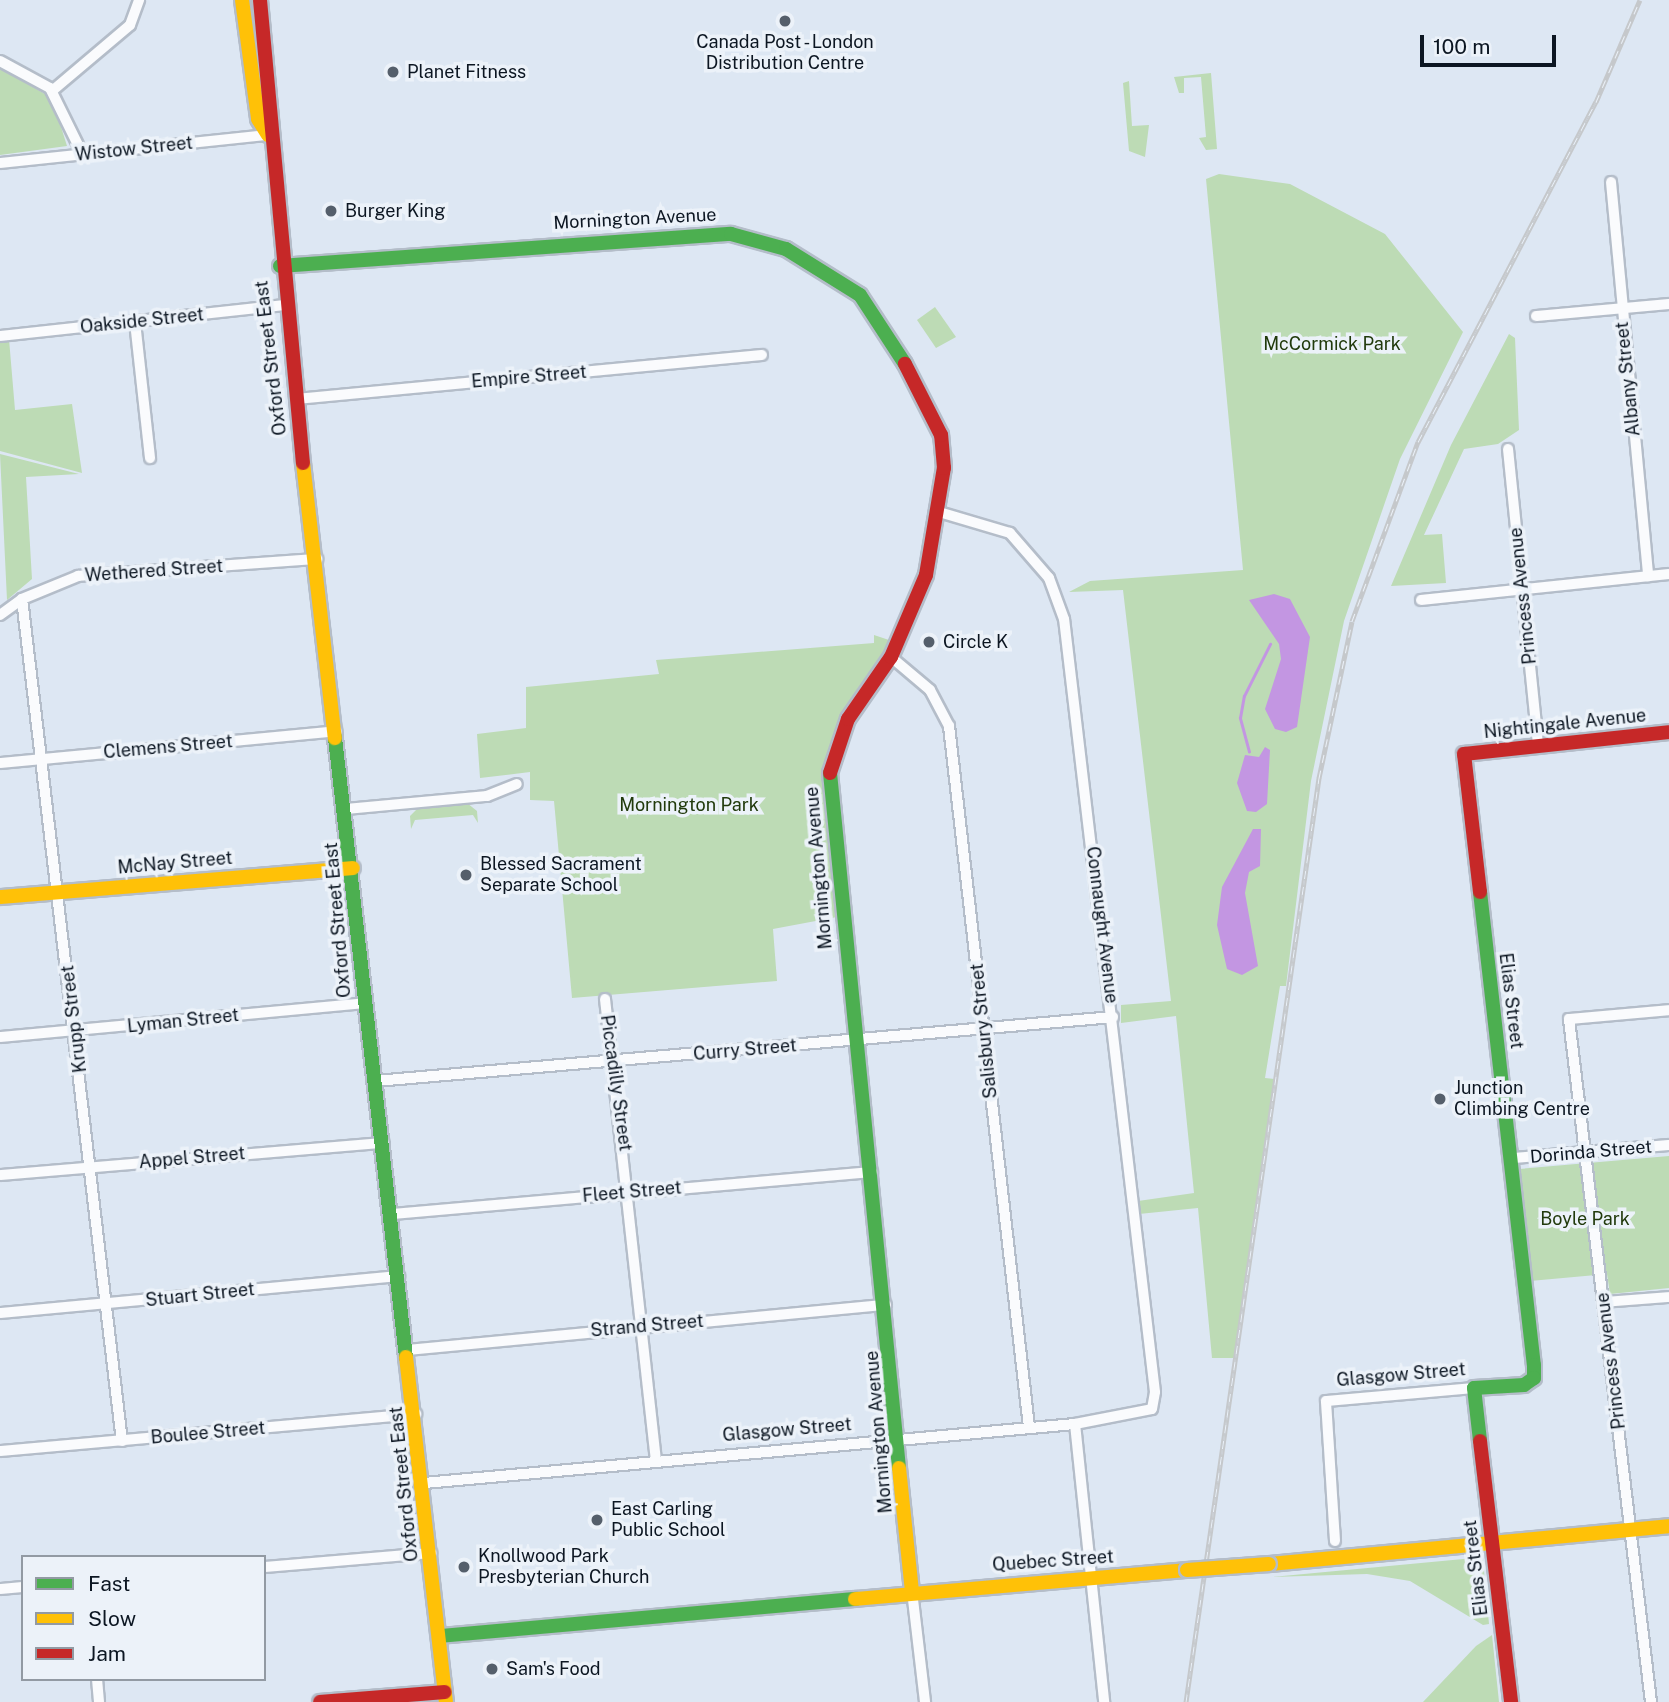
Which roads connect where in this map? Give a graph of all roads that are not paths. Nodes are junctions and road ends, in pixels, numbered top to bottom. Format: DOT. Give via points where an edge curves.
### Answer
graph roads {
  1 [pos="139,0"];
  2 [pos="242,0"];
  3 [pos="260,0"];
  4 [pos="0,61"];
  5 [pos="52,91"];
  6 [pos="268,135"];
  7 [pos="83,155"];
  8 [pos="0,163"];
  9 [pos="1611,182"];
  10 [pos="279,266"];
  11 [pos="1669,304"];
  12 [pos="284,305"];
  13 [pos="1621,308"];
  14 [pos="1536,316"];
  15 [pos="135,322"];
  16 [pos="0,336"];
  17 [pos="762,355"];
  18 [pos="296,399"];
  19 [pos="1508,449"];
  20 [pos="150,457"];
  21 [pos="939,512"];
  22 [pos="317,559"];
  23 [pos="1669,574"];
  24 [pos="1648,576"];
  25 [pos="1522,587"];
  26 [pos="22,598"];
  27 [pos="1421,600"];
  28 [pos="0,615"];
  29 [pos="891,657"];
  30 [pos="336,731"];
  31 [pos="1669,732"];
  32 [pos="1538,744"];
  33 [pos="1464,754"];
  34 [pos="43,759"];
  35 [pos="0,763"];
  36 [pos="517,784"];
  37 [pos="346,809"];
  38 [pos="354,868"];
  39 [pos="59,892"];
  40 [pos="0,897"];
  41 [pos="605,999"];
  42 [pos="365,1003"];
  43 [pos="1669,1010"];
  44 [pos="1113,1017"];
  45 [pos="984,1029"];
  46 [pos="76,1032"];
  47 [pos="0,1037"];
  48 [pos="856,1040"];
  49 [pos="614,1061"];
  50 [pos="376,1081"];
  51 [pos="384,1143"];
  52 [pos="1669,1145"];
  53 [pos="1585,1152"];
  54 [pos="1513,1158"];
  55 [pos="90,1167"];
  56 [pos="872,1172"];
  57 [pos="0,1175"];
  58 [pos="631,1192"];
  59 [pos="392,1214"];
  60 [pos="399,1276"];
  61 [pos="1669,1297"];
  62 [pos="1604,1302"];
  63 [pos="108,1304"];
  64 [pos="886,1305"];
  65 [pos="0,1313"];
  66 [pos="643,1325"];
  67 [pos="407,1350"];
  68 [pos="1534,1378"];
  69 [pos="1474,1388"];
  70 [pos="1152,1409"];
  71 [pos="416,1414"];
  72 [pos="1075,1423"];
  73 [pos="1029,1427"];
  74 [pos="899,1440"];
  75 [pos="122,1441"];
  76 [pos="0,1451"];
  77 [pos="656,1460"];
  78 [pos="424,1483"];
  79 [pos="1669,1526"];
  80 [pos="1631,1529"];
  81 [pos="1492,1540"];
  82 [pos="1335,1541"];
  83 [pos="431,1553"];
  84 [pos="266,1567"];
  85 [pos="1091,1577"];
  86 [pos="21,1587"];
  87 [pos="0,1589"];
  88 [pos="912,1591"];
  89 [pos="440,1636"];
  90 [pos="97,1681"];
  91 [pos="445,1697"];
  92 [pos="99,1702"];
  93 [pos="320,1702"];
  94 [pos="925,1702"];
  95 [pos="1104,1702"];
  96 [pos="1511,1702"];
  97 [pos="1651,1702"];
  1 -- 5 [label="street" via="130,25"];
  2 -- 6 [label="street, Oxford Street East" via="258,119"];
  3 -- 6 [label="street, Oxford Street East" via="274,115"];
  4 -- 5 [label="street"];
  5 -- 7 [label="street"];
  6 -- 7 [label="street, Wistow Street"];
  6 -- 10 [label="street, Oxford Street East"];
  7 -- 8 [label="street, Wistow Street"];
  9 -- 13 [label="street, Albany Street"];
  10 -- 12 [label="street, Oxford Street East"];
  10 -- 21 [label="street, Mornington Avenue" via="714,231 786,249 860,295 915,374 941,435"];
  11 -- 13 [label="street"];
  12 -- 15 [label="street, Oakside Street"];
  12 -- 18 [label="street, Oxford Street East"];
  13 -- 14 [label="street"];
  13 -- 24 [label="street, Albany Street"];
  15 -- 16 [label="street, Oakside Street"];
  15 -- 20 [label="street"];
  17 -- 18 [label="street, Empire Street"];
  18 -- 22 [label="street, Oxford Street East"];
  19 -- 25 [label="street, Princess Avenue"];
  21 -- 29 [label="street, Mornington Avenue" via="922,588"];
  21 -- 44 [label="street, Connaught Avenue" via="1010,533 1056,594 1064,619"];
  22 -- 26 [label="street, Wethered Street" via="78,576"];
  22 -- 30 [label="street, Oxford Street East"];
  23 -- 24 [label="street"];
  24 -- 25 [label="street"];
  25 -- 27 [label="street"];
  25 -- 32 [label="street, Princess Avenue"];
  26 -- 28 [label="street, Wethered Street"];
  26 -- 34 [label="street, Krupp Street"];
  29 -- 45 [label="street, Salisbury Street" via="930,690 949,726"];
  29 -- 48 [label="street, Mornington Avenue" via="848,719 829,775"];
  30 -- 34 [label="street, Clemens Street"];
  30 -- 37 [label="street, Oxford Street East"];
  31 -- 32 [label="street, Nightingale Avenue"];
  32 -- 33 [label="street, Nightingale Avenue"];
  33 -- 54 [label="street, Elias Street"];
  34 -- 35 [label="street, Clemens Street"];
  34 -- 39 [label="street, Krupp Street"];
  36 -- 37 [label="street" via="487,796"];
  37 -- 38 [label="street, Oxford Street East"];
  38 -- 39 [label="street, McNay Street"];
  38 -- 42 [label="street, Oxford Street East"];
  39 -- 40 [label="street, McNay Street"];
  39 -- 46 [label="street, Krupp Street"];
  41 -- 49 [label="street, Piccadilly Street"];
  42 -- 46 [label="street, Lyman Street"];
  42 -- 50 [label="street, Oxford Street East"];
  43 -- 53 [label="street, Princess Avenue" via="1569,1019"];
  44 -- 45 [label="street, Curry Street"];
  44 -- 70 [label="street, Connaught Avenue" via="1155,1392"];
  45 -- 48 [label="street, Curry Street"];
  45 -- 73 [label="street, Salisbury Street"];
  46 -- 47 [label="street, Lyman Street"];
  46 -- 55 [label="street, Krupp Street"];
  48 -- 49 [label="street, Curry Street"];
  48 -- 56 [label="street, Mornington Avenue"];
  49 -- 50 [label="street, Curry Street"];
  49 -- 58 [label="street, Piccadilly Street"];
  50 -- 51 [label="street, Oxford Street East"];
  51 -- 55 [label="street, Appel Street"];
  51 -- 59 [label="street, Oxford Street East"];
  52 -- 53 [label="street, Dorinda Street"];
  53 -- 54 [label="street, Dorinda Street"];
  53 -- 62 [label="street, Princess Avenue"];
  54 -- 68 [label="street, Elias Street"];
  55 -- 57 [label="street, Appel Street"];
  55 -- 63 [label="street, Krupp Street"];
  56 -- 58 [label="street, Fleet Street"];
  56 -- 64 [label="street, Mornington Avenue"];
  58 -- 59 [label="street, Fleet Street"];
  58 -- 66 [label="street, Piccadilly Street"];
  59 -- 60 [label="street, Oxford Street East"];
  60 -- 63 [label="street, Stuart Street"];
  60 -- 67 [label="street, Oxford Street East"];
  61 -- 62 [label="street"];
  62 -- 80 [label="street, Princess Avenue"];
  63 -- 65 [label="street, Stuart Street"];
  63 -- 75 [label="street, Krupp Street"];
  64 -- 66 [label="street, Strand Street"];
  64 -- 74 [label="street, Mornington Avenue"];
  66 -- 67 [label="street, Strand Street"];
  66 -- 77 [label="street, Piccadilly Street"];
  67 -- 71 [label="street, Oxford Street East"];
  68 -- 69 [label="street, Glasgow Street"];
  69 -- 81 [label="street, Elias Street"];
  69 -- 82 [label="street, Glasgow Street" via="1326,1401"];
  70 -- 72 [label="street, Glasgow Street"];
  71 -- 75 [label="street, Boulee Street"];
  71 -- 78 [label="street, Oxford Street East"];
  72 -- 73 [label="street, Glasgow Street"];
  72 -- 85 [label="street"];
  73 -- 74 [label="street, Glasgow Street"];
  74 -- 77 [label="street, Glasgow Street"];
  74 -- 88 [label="street, Mornington Avenue"];
  75 -- 76 [label="street, Boulee Street"];
  77 -- 78 [label="street, Glasgow Street"];
  78 -- 83 [label="street, Oxford Street East"];
  79 -- 80 [label="street, Quebec Street"];
  80 -- 81 [label="street, Quebec Street"];
  80 -- 97 [label="street, Princess Avenue"];
  81 -- 85 [label="street, Quebec Street, bridge"];
  81 -- 96 [label="street, Elias Street"];
  83 -- 84 [label="street"];
  83 -- 89 [label="street, Oxford Street East"];
  85 -- 88 [label="street, Quebec Street"];
  85 -- 95 [label="street"];
  86 -- 87 [label="street"];
  88 -- 89 [label="street, Quebec Street"];
  88 -- 94 [label="street, Mornington Avenue"];
  89 -- 91 [label="street, Oxford Street East"];
  90 -- 92 [label="street"];
  91 -- 93 [label="street"];
}
